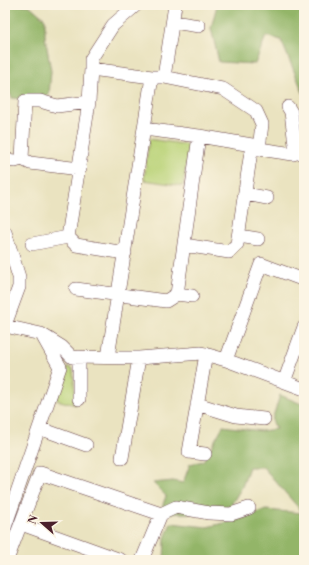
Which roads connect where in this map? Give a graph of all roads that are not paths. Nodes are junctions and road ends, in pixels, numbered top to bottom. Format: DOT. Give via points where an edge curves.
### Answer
graph roads {
  1 [pos="136,5"];
  2 [pos="175,5"];
  3 [pos="173,22"];
  4 [pos="199,26"];
  5 [pos="91,69"];
  6 [pos="158,77"];
  7 [pos="89,102"];
  8 [pos="288,106"];
  9 [pos="144,129"];
  10 [pos="199,136"];
  11 [pos="256,147"];
  12 [pos="300,152"];
  13 [pos="5,158"];
  14 [pos="22,158"];
  15 [pos="80,169"];
  16 [pos="245,194"];
  17 [pos="267,198"];
  18 [pos="5,232"];
  19 [pos="239,236"];
  20 [pos="68,237"];
  21 [pos="258,239"];
  22 [pos="32,244"];
  23 [pos="184,244"];
  24 [pos="125,253"];
  25 [pos="304,280"];
  26 [pos="76,289"];
  27 [pos="177,294"];
  28 [pos="118,295"];
  29 [pos="192,296"];
  30 [pos="304,327"];
  31 [pos="6,329"];
  32 [pos="41,334"];
  33 [pos="206,354"];
  34 [pos="79,357"];
  35 [pos="108,357"];
  36 [pos="139,358"];
  37 [pos="226,360"];
  38 [pos="284,382"];
  39 [pos="304,389"];
  40 [pos="79,399"];
  41 [pos="198,404"];
  42 [pos="264,419"];
  43 [pos="39,428"];
  44 [pos="86,445"];
  45 [pos="205,454"];
  46 [pos="122,458"];
  47 [pos="249,508"];
  48 [pos="161,514"];
  49 [pos="21,524"];
  50 [pos="5,527"];
  51 [pos="7,560"];
  52 [pos="121,560"];
  53 [pos="142,560"];
  1 -- 5 [label="street" via="113,24 91,58"];
  2 -- 3 [label="street"];
  3 -- 4 [label="street"];
  3 -- 6 [label="street"];
  5 -- 6 [label="street"];
  5 -- 7 [label="street"];
  6 -- 9 [label="street"];
  6 -- 11 [label="street" via="223,88 256,111 262,124"];
  7 -- 14 [label="street" via="57,106 40,101 25,101"];
  7 -- 15 [label="street"];
  8 -- 12 [label="street"];
  9 -- 10 [label="street"];
  9 -- 24 [label="street"];
  10 -- 11 [label="street"];
  10 -- 23 [label="street"];
  11 -- 12 [label="street"];
  11 -- 16 [label="street"];
  13 -- 14 [label="street" via="15,161"];
  14 -- 15 [label="street" via="30,163"];
  15 -- 20 [label="street"];
  16 -- 17 [label="street"];
  16 -- 19 [label="street"];
  18 -- 31 [label="street" via="19,277 19,287"];
  19 -- 21 [label="street"];
  19 -- 23 [label="street" via="237,244 229,252"];
  20 -- 22 [label="street"];
  20 -- 24 [label="street" via="76,245"];
  23 -- 27 [label="street"];
  24 -- 28 [label="street"];
  25 -- 37 [label="street" via="261,264"];
  26 -- 28 [label="street"];
  27 -- 28 [label="street" via="166,301"];
  27 -- 29 [label="street"];
  28 -- 35 [label="street"];
  30 -- 38 [label="street"];
  31 -- 32 [label="street"];
  32 -- 34 [label="street" via="62,347 72,357"];
  32 -- 43 [label="street" via="60,367"];
  33 -- 36 [label="street"];
  33 -- 37 [label="street"];
  33 -- 41 [label="street"];
  34 -- 35 [label="street"];
  34 -- 40 [label="street"];
  35 -- 36 [label="street"];
  36 -- 46 [label="street"];
  37 -- 38 [label="street"];
  38 -- 39 [label="street"];
  41 -- 42 [label="street" via="236,416"];
  41 -- 45 [label="street" via="189,452"];
  43 -- 44 [label="street"];
  43 -- 50 [label="street"];
  47 -- 48 [label="street" via="231,514 176,507"];
  48 -- 49 [label="street" via="40,473"];
  48 -- 53 [label="street"];
  49 -- 51 [label="street"];
  49 -- 52 [label="street"];
}
